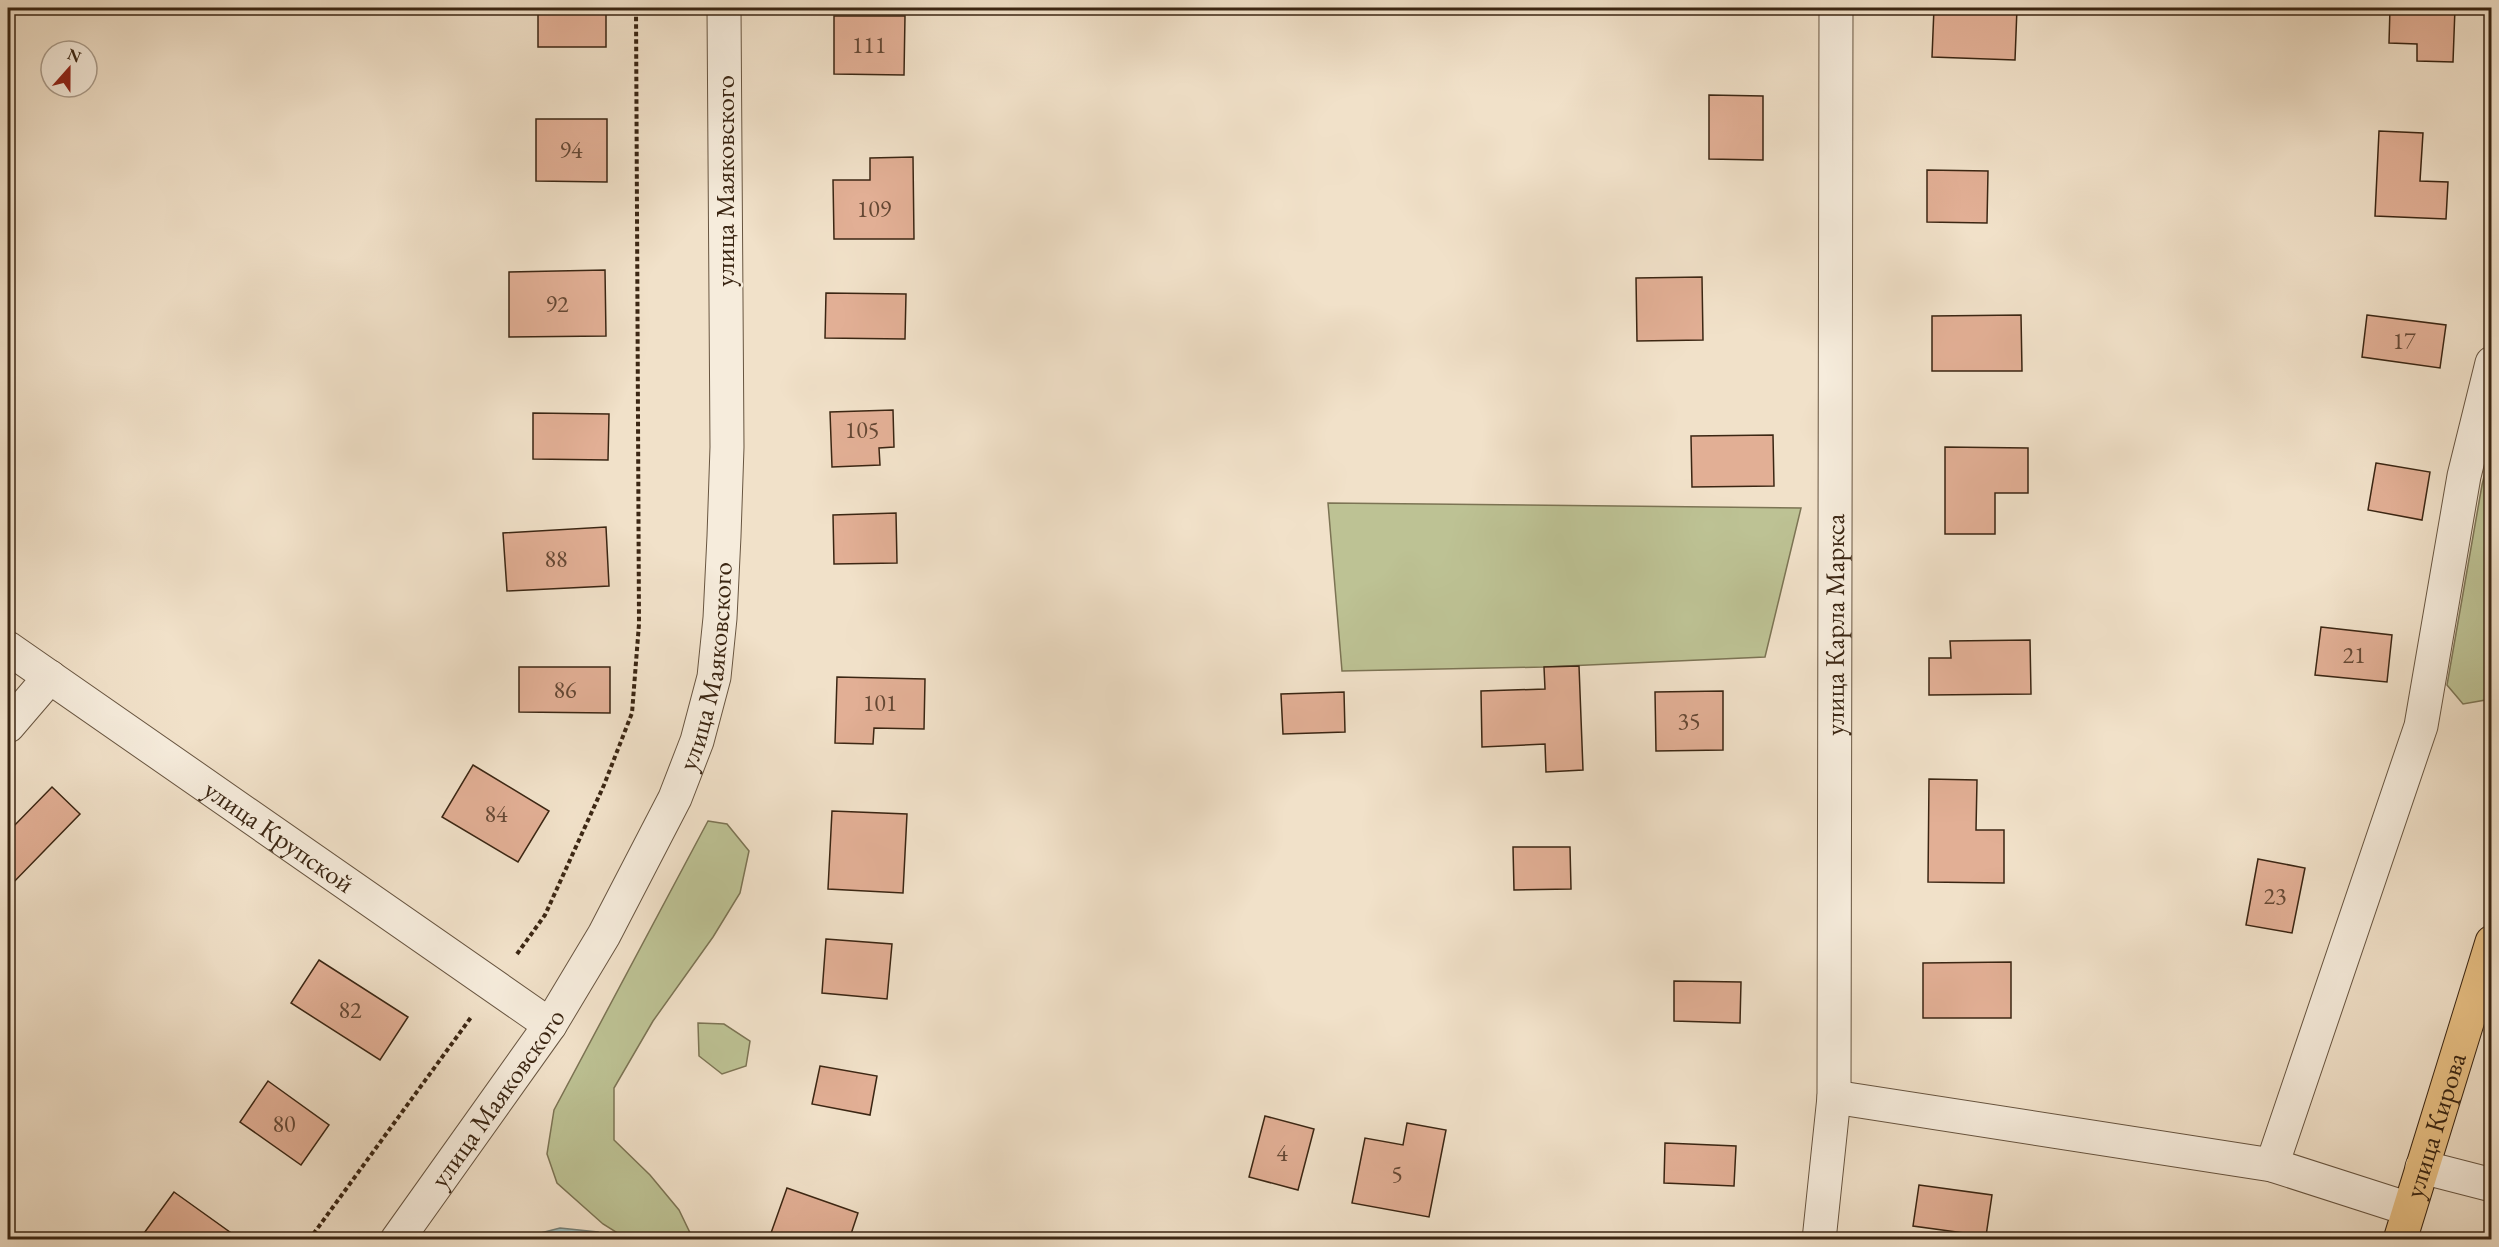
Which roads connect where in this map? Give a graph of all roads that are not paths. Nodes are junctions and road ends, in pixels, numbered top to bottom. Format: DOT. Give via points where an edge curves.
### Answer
graph roads {
  1 [pos="724,8"];
  2 [pos="1836,8"];
  3 [pos="2492,363"];
  4 [pos="8,648"];
  5 [pos="50,677"];
  6 [pos="8,726"];
  7 [pos="2492,942"];
  8 [pos="550,1025"];
  9 [pos="1834,1097"];
  10 [pos="2272,1165"];
  11 [pos="2422,1167"];
  12 [pos="2492,1185"];
  13 [pos="2409,1209"];
  14 [pos="398,1239"];
  15 [pos="1819,1239"];
  16 [pos="2400,1239"];
  1 -- 8 [label="street, улица Маяковского" via="727,447 714,677 697,741 675,798 604,935"];
  2 -- 9 [label="street, улица Карла Маркса"];
  3 -- 10 [label="street" via="2464,476 2421,726"];
  4 -- 5 [label="street, улица Крупской"];
  5 -- 6 [label="street"];
  5 -- 8 [label="street, улица Крупской"];
  7 -- 11 [label="main road, улица Кирова"];
  8 -- 14 [label="street, улица Маяковского"];
  9 -- 10 [label="street"];
  9 -- 15 [label="street, улица Карла Маркса"];
  10 -- 13 [label="street"];
  11 -- 12 [label="street"];
  11 -- 13 [label="main road, улица Кирова"];
  13 -- 16 [label="main road, улица Кирова"];
}
